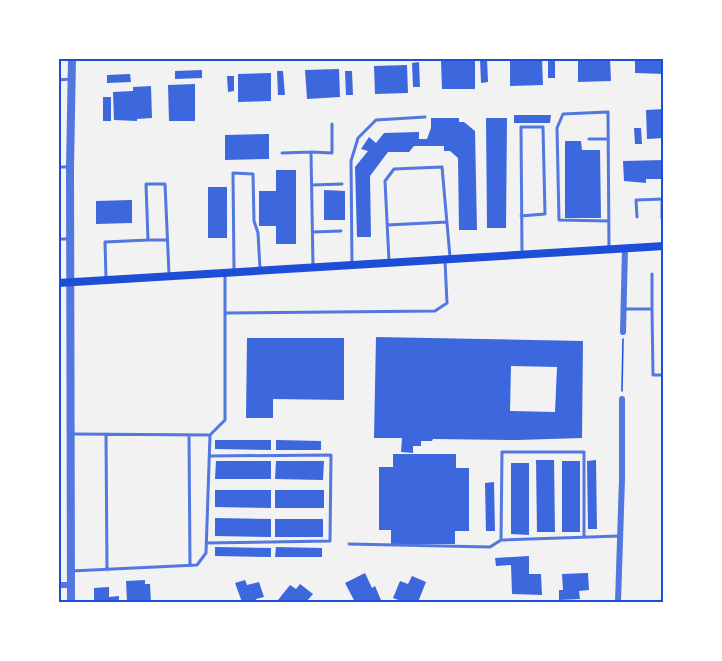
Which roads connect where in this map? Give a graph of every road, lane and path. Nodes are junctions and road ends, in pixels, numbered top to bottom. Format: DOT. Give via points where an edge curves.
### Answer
graph roads {
  1 [pos="72,58"];
  2 [pos="71,79"];
  3 [pos="58,80"];
  4 [pos="425,117"];
  5 [pos="332,124"];
  6 [pos="608,139"];
  7 [pos="589,140"];
  8 [pos="282,153"];
  9 [pos="311,153"];
  10 [pos="58,167"];
  11 [pos="70,167"];
  12 [pos="342,184"];
  13 [pos="312,185"];
  14 [pos="663,199"];
  15 [pos="521,216"];
  16 [pos="637,217"];
  17 [pos="662,218"];
  18 [pos="609,221"];
  19 [pos="447,222"];
  20 [pos="387,225"];
  21 [pos="341,231"];
  22 [pos="313,232"];
  23 [pos="58,238"];
  24 [pos="71,239"];
  25 [pos="148,240"];
  26 [pos="168,240"];
  27 [pos="663,246"];
  28 [pos="625,248"];
  29 [pos="609,249"];
  30 [pos="522,255"];
  31 [pos="448,259"];
  32 [pos="389,263"];
  33 [pos="352,265"];
  34 [pos="313,267"];
  35 [pos="261,270"];
  36 [pos="230,272"];
  37 [pos="652,274"];
  38 [pos="169,276"];
  39 [pos="106,280"];
  40 [pos="71,282"];
  41 [pos="58,283"];
  42 [pos="624,309"];
  43 [pos="652,309"];
  44 [pos="225,313"];
  45 [pos="623,332"];
  46 [pos="663,375"];
  47 [pos="621,399"];
  48 [pos="71,434"];
  49 [pos="106,434"];
  50 [pos="189,435"];
  51 [pos="210,435"];
  52 [pos="209,456"];
  53 [pos="621,536"];
  54 [pos="584,537"];
  55 [pos="501,540"];
  56 [pos="206,543"];
  57 [pos="349,544"];
  58 [pos="190,565"];
  59 [pos="106,570"];
  60 [pos="71,572"];
  61 [pos="58,585"];
  62 [pos="71,585"];
  63 [pos="71,603"];
  64 [pos="618,603"];
  1 -- 2 [label="street"];
  2 -- 3 [label="lane"];
  2 -- 11 [label="street"];
  4 -- 33 [label="lane" via="376,120 358,138 351,161"];
  5 -- 9 [label="lane" via="332,153"];
  6 -- 7 [label="lane"];
  6 -- 18 [label="lane"];
  6 -- 18 [label="lane" via="608,112 563,114 557,128 559,220"];
  8 -- 9 [label="lane"];
  9 -- 13 [label="lane"];
  10 -- 11 [label="lane"];
  11 -- 24 [label="street"];
  12 -- 13 [label="lane"];
  13 -- 22 [label="lane"];
  14 -- 16 [label="lane" via="636,200"];
  14 -- 17 [label="lane"];
  15 -- 15 [label="lane" via="521,127 543,127 545,214"];
  15 -- 30 [label="lane"];
  18 -- 29 [label="lane"];
  19 -- 20 [label="lane"];
  19 -- 20 [label="lane" via="442,167 394,169 385,181"];
  19 -- 31 [label="lane"];
  20 -- 32 [label="lane"];
  21 -- 22 [label="lane"];
  22 -- 34 [label="lane"];
  23 -- 24 [label="lane"];
  24 -- 40 [label="street"];
  25 -- 26 [label="lane"];
  25 -- 26 [label="lane" via="146,184 165,184"];
  25 -- 39 [label="lane" via="105,242"];
  26 -- 38 [label="lane"];
  27 -- 28 [label="main road"];
  28 -- 29 [label="main road"];
  28 -- 42 [label="street"];
  29 -- 30 [label="main road"];
  30 -- 31 [label="main road"];
  31 -- 32 [label="main road"];
  31 -- 44 [label="lane" via="447,303 435,311"];
  32 -- 33 [label="main road"];
  33 -- 34 [label="main road"];
  34 -- 35 [label="main road"];
  35 -- 36 [label="main road"];
  35 -- 36 [label="lane" via="253,174 233,173"];
  36 -- 38 [label="main road"];
  36 -- 44 [label="lane"];
  37 -- 43 [label="lane"];
  38 -- 39 [label="main road"];
  39 -- 40 [label="main road"];
  40 -- 41 [label="main road"];
  40 -- 48 [label="street"];
  42 -- 43 [label="lane"];
  42 -- 45 [label="street"];
  43 -- 46 [label="lane" via="653,375"];
  44 -- 51 [label="lane" via="225,420"];
  45 -- 47 [label="path"];
  47 -- 53 [label="street"];
  48 -- 49 [label="lane"];
  48 -- 60 [label="street"];
  49 -- 50 [label="lane"];
  49 -- 59 [label="lane"];
  50 -- 51 [label="lane"];
  50 -- 58 [label="lane"];
  51 -- 52 [label="lane"];
  52 -- 56 [label="lane"];
  52 -- 56 [label="lane" via="331,455 330,541"];
  53 -- 54 [label="lane"];
  53 -- 64 [label="street"];
  54 -- 55 [label="lane"];
  54 -- 55 [label="lane" via="584,452 502,452"];
  55 -- 57 [label="lane" via="490,547"];
  56 -- 58 [label="lane" via="206,553 196,565"];
  58 -- 59 [label="lane"];
  59 -- 60 [label="lane"];
  60 -- 62 [label="street"];
  61 -- 62 [label="street"];
  62 -- 63 [label="street"];
}
